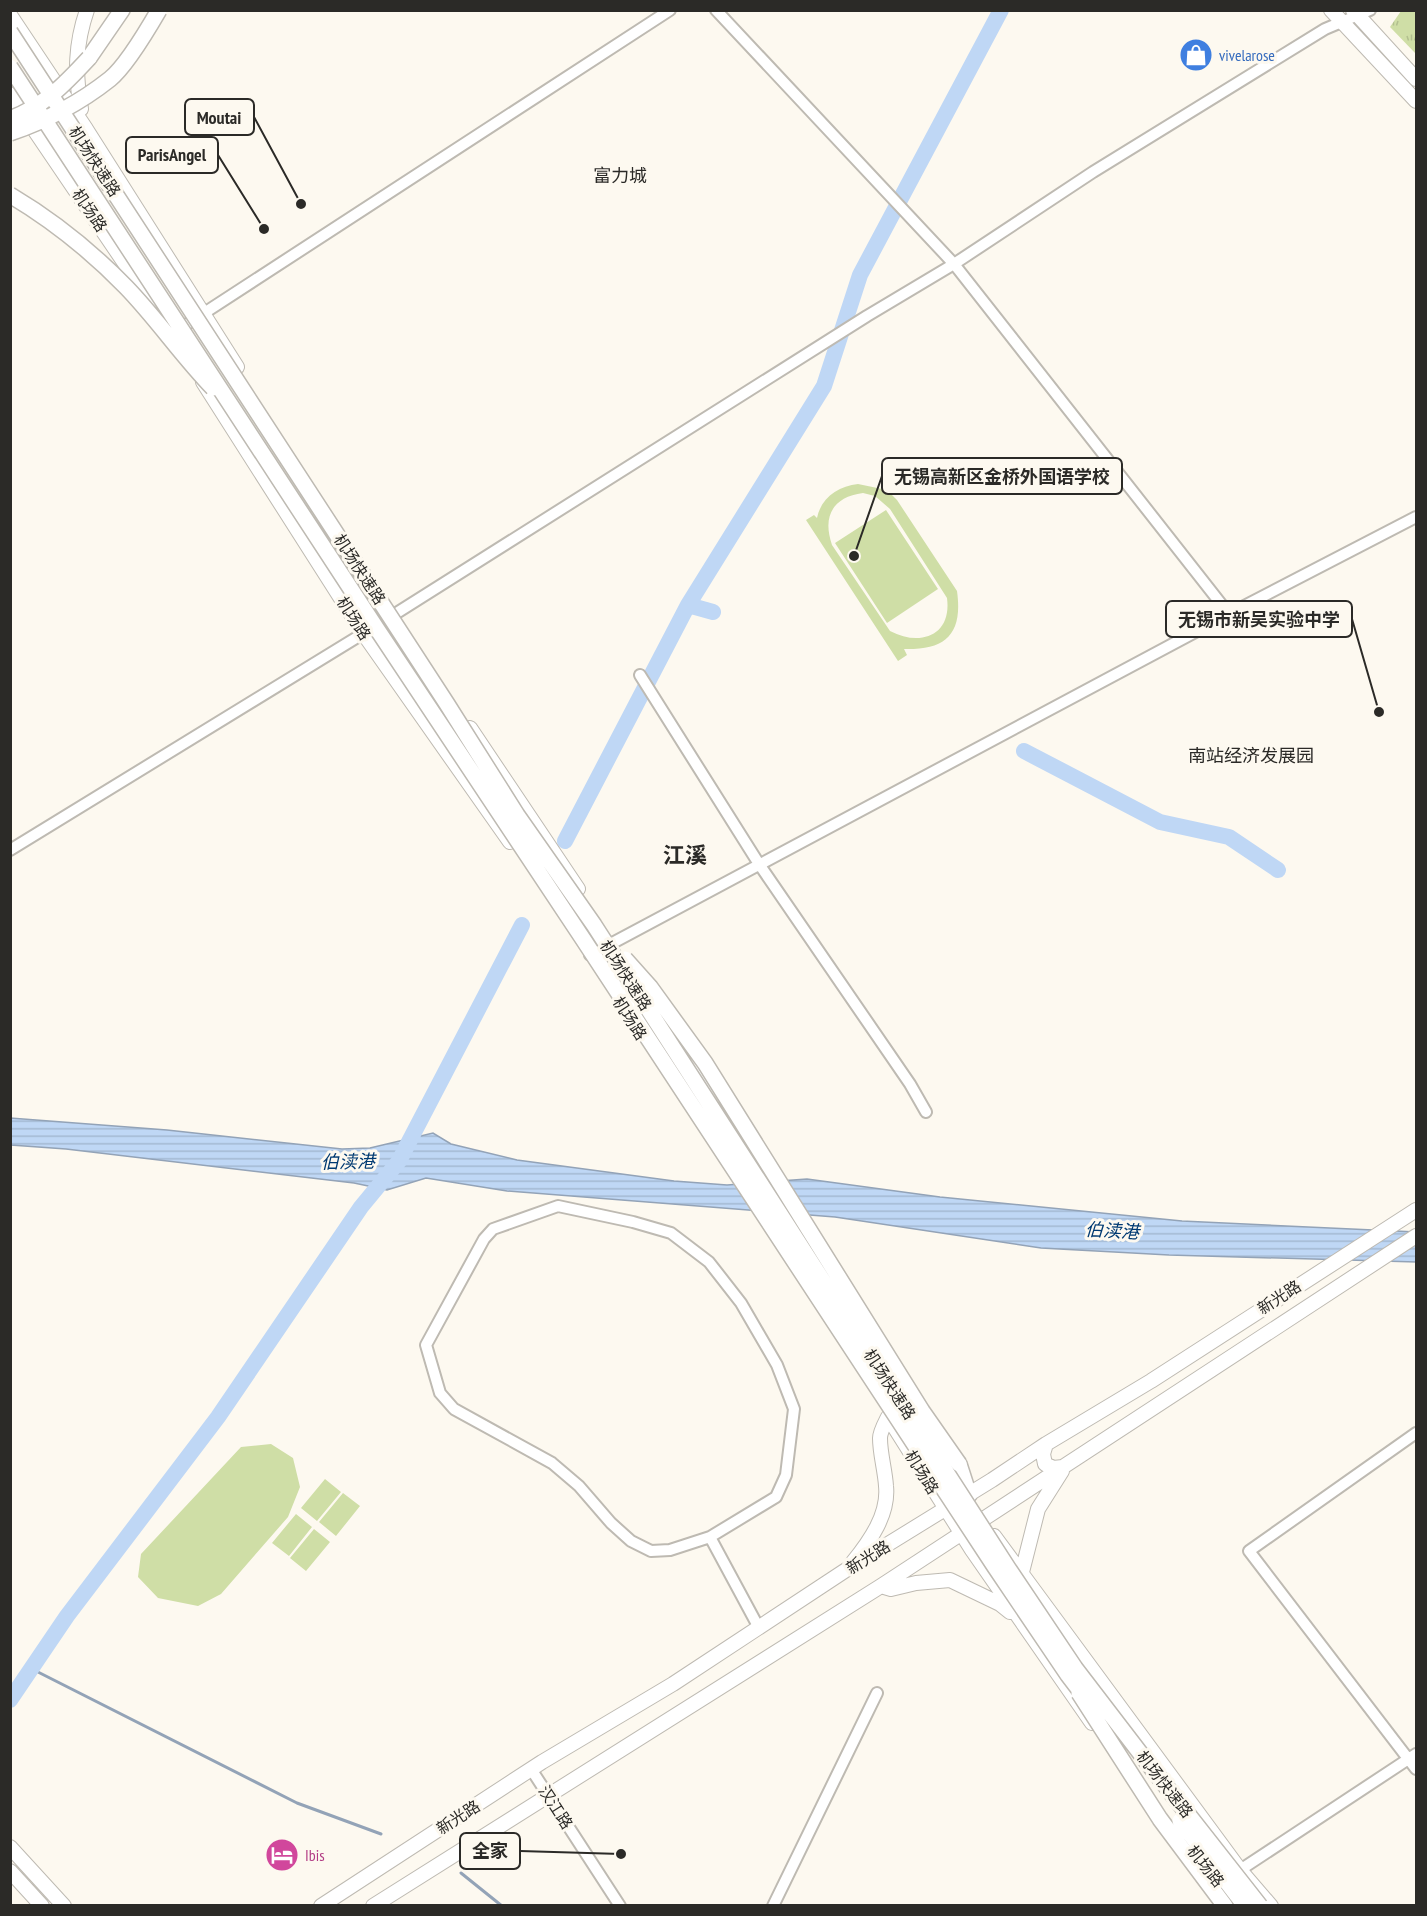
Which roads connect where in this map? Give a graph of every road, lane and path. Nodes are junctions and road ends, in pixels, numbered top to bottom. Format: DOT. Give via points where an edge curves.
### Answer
graph roads {
  1 [pos="87,10"];
  2 [pos="122,10"];
  3 [pos="159,10"];
  4 [pos="670,10"];
  5 [pos="716,10"];
  6 [pos="1330,10"];
  7 [pos="1360,12"];
  8 [pos="10,15"];
  9 [pos="1341,22"];
  10 [pos="11,32"];
  11 [pos="10,67"];
  12 [pos="1416,79"];
  13 [pos="10,94"];
  14 [pos="1416,101"];
  15 [pos="10,119"];
  16 [pos="86,129"];
  17 [pos="10,133"];
  18 [pos="10,195"];
  19 [pos="954,264"];
  20 [pos="203,314"];
  21 [pos="172,333"];
  22 [pos="237,413"];
  23 [pos="1416,517"];
  24 [pos="395,614"];
  25 [pos="1229,614"];
  26 [pos="363,633"];
  27 [pos="640,675"];
  28 [pos="10,850"];
  29 [pos="759,864"];
  30 [pos="594,925"];
  31 [pos="613,942"];
  32 [pos="590,955"];
  33 [pos="926,1112"];
  34 [pos="1416,1210"];
  35 [pos="1416,1236"];
  36 [pos="888,1416"];
  37 [pos="1416,1433"];
  38 [pos="1046,1444"];
  39 [pos="1064,1467"];
  40 [pos="969,1495"];
  41 [pos="946,1509"];
  42 [pos="983,1518"];
  43 [pos="961,1533"];
  44 [pos="710,1537"];
  45 [pos="846,1570"];
  46 [pos="1022,1572"];
  47 [pos="881,1586"];
  48 [pos="1022,1622"];
  49 [pos="759,1628"];
  50 [pos="1068,1675"];
  51 [pos="877,1693"];
  52 [pos="1412,1757"];
  53 [pos="531,1769"];
  54 [pos="1416,1769"];
  55 [pos="548,1794"];
  56 [pos="10,1847"];
  57 [pos="1240,1870"];
  58 [pos="10,1871"];
  59 [pos="1219,1883"];
  60 [pos="42,1905"];
  61 [pos="64,1905"];
  62 [pos="321,1905"];
  63 [pos="373,1905"];
  64 [pos="620,1905"];
  65 [pos="773,1905"];
  66 [pos="1225,1905"];
  67 [pos="1237,1905"];
  68 [pos="1245,1905"];
  69 [pos="1260,1905"];
  70 [pos="1271,1905"];
  1 -- 16 [label="main road" via="75,65"];
  2 -- 15 [label="highway, bridge" via="89,58 59,90 25,114"];
  3 -- 17 [label="highway, bridge" via="146,34 111,78 36,124"];
  4 -- 20 [label="street"];
  5 -- 19 [label="street"];
  6 -- 9 [label="main road"];
  7 -- 9 [label="street"];
  7 -- 12 [label="main road"];
  8 -- 16 [label="main road, 机场路"];
  9 -- 14 [label="main road"];
  9 -- 19 [label="street" via="1103,166"];
  10 -- 30 [label="highway, 机场快速路, bridge" via="517,815"];
  11 -- 22 [label="highway, 机场快速路, bridge"];
  13 -- 21 [label="main road, 机场路"];
  16 -- 20 [label="main road, 机场路"];
  18 -- 22 [label="highway, bridge" via="66,234 112,274"];
  19 -- 24 [label="street"];
  19 -- 25 [label="street"];
  20 -- 21 [label="street"];
  20 -- 24 [label="main road, 机场路"];
  21 -- 26 [label="main road, 机场路"];
  22 -- 50 [label="highway, 机场快速路, bridge"];
  23 -- 25 [label="street"];
  24 -- 26 [label="street"];
  24 -- 31 [label="main road, 机场路"];
  25 -- 29 [label="street"];
  26 -- 28 [label="street"];
  26 -- 32 [label="main road, 机场路"];
  27 -- 29 [label="street"];
  29 -- 31 [label="street"];
  29 -- 33 [label="street"];
  30 -- 40 [label="highway, bridge" via="650,987 705,1063 959,1464"];
  30 -- 69 [label="highway, 机场快速路, bridge" via="1076,1668"];
  31 -- 32 [label="street"];
  31 -- 40 [label="main road, 机场路" via="653,997"];
  32 -- 36 [label="main road, 机场路"];
  34 -- 38 [label="main road, 新光路"];
  35 -- 39 [label="main road, 新光路"];
  36 -- 41 [label="main road, 机场路"];
  36 -- 45 [label="main road" via="879,1437 887,1488 885,1506 867,1545"];
  37 -- 52 [label="street" via="1249,1551"];
  38 -- 39 [label="main road" via="1045,1464"];
  38 -- 40 [label="main road, 新光路"];
  39 -- 42 [label="main road, 新光路"];
  39 -- 46 [label="main road" via="1038,1509"];
  40 -- 41 [label="main road, 新光路"];
  40 -- 42 [label="main road, 机场路"];
  41 -- 43 [label="main road, 机场路"];
  41 -- 45 [label="main road, 新光路"];
  42 -- 43 [label="main road, 新光路"];
  42 -- 46 [label="main road, 机场路"];
  43 -- 47 [label="main road, 新光路"];
  43 -- 48 [label="main road, 机场路"];
  44 -- 44 [label="street" via="776,1497 786,1475 794,1409 777,1365 741,1303 709,1262 671,1233 558,1206 493,1228 426,1345 440,1393 454,1409 552,1463 631,1541 651,1551 670,1550"];
  44 -- 49 [label="street"];
  45 -- 49 [label="main road, 新光路"];
  46 -- 57 [label="main road, 机场路"];
  47 -- 48 [label="main road" via="891,1589 950,1580 1000,1604"];
  47 -- 55 [label="main road, 新光路"];
  48 -- 59 [label="main road, 机场路" via="1080,1708"];
  49 -- 53 [label="main road, 新光路"];
  50 -- 66 [label="highway, bridge" via="1160,1819"];
  50 -- 68 [label="highway, 机场快速路, bridge"];
  51 -- 65 [label="street"];
  52 -- 54 [label="street"];
  52 -- 57 [label="street"];
  53 -- 55 [label="street, 汉江路"];
  53 -- 62 [label="main road, 新光路"];
  55 -- 63 [label="main road, 新光路"];
  55 -- 64 [label="street, 汉江路"];
  56 -- 61 [label="main road"];
  57 -- 59 [label="street"];
  57 -- 70 [label="main road, 机场路"];
  58 -- 60 [label="main road"];
  59 -- 67 [label="main road, 机场路"];
}
